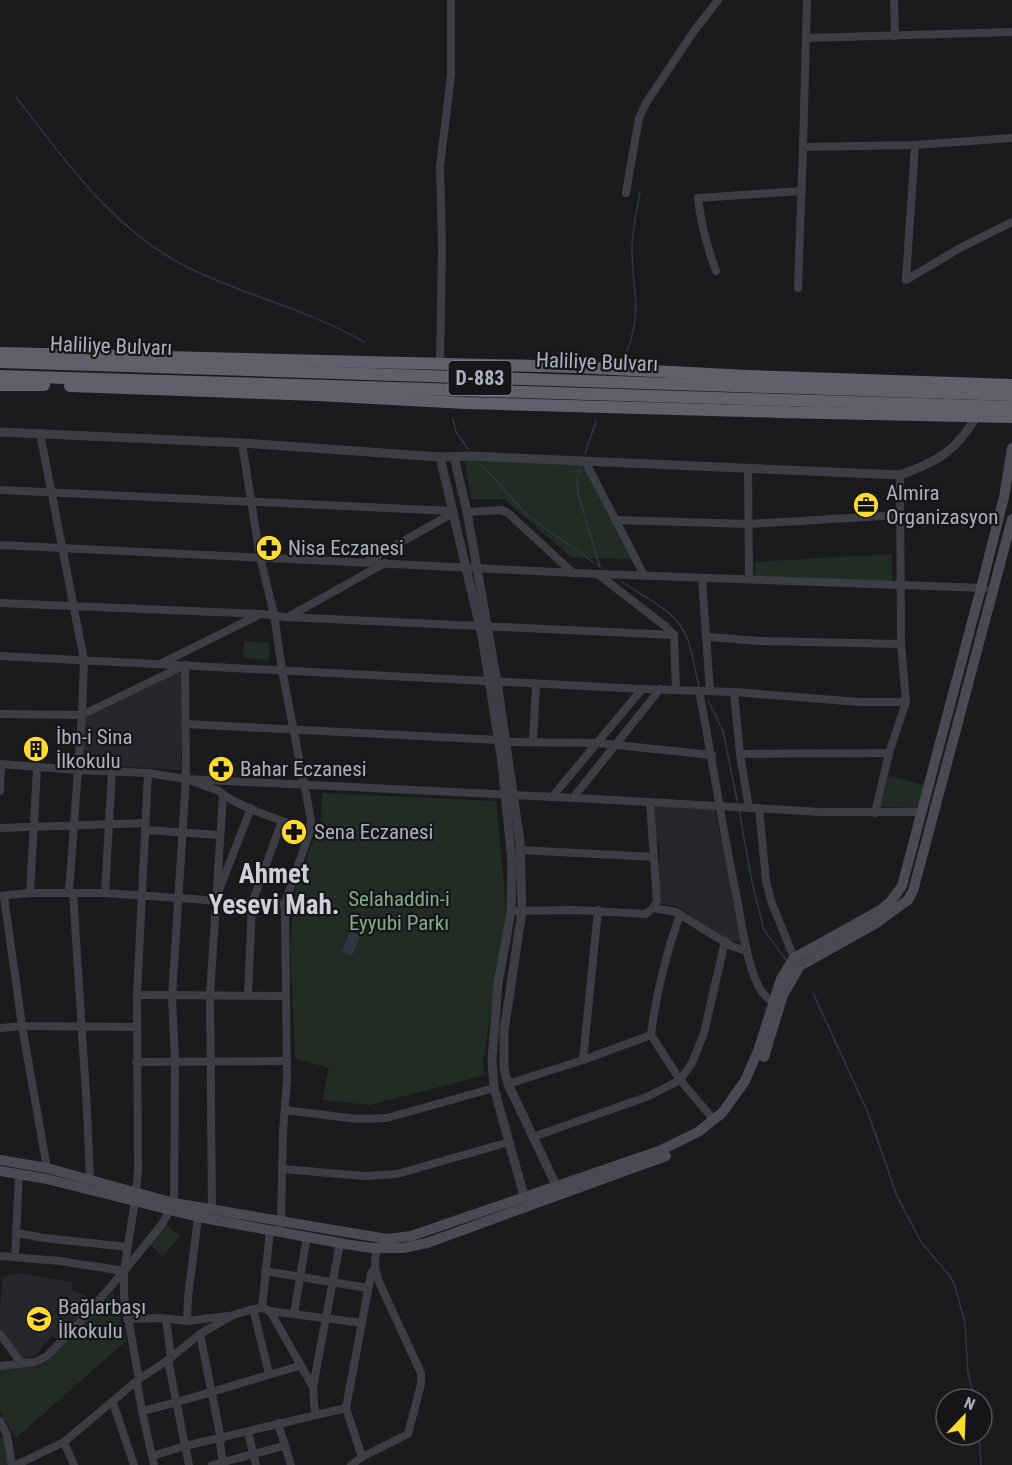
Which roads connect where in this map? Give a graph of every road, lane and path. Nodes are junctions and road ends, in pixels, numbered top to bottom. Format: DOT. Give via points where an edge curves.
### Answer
graph roads {
  1 [pos="451,0"];
  2 [pos="718,0"];
  3 [pos="807,0"];
  4 [pos="894,0"];
  5 [pos="1012,32"];
  6 [pos="895,36"];
  7 [pos="806,38"];
  8 [pos="1012,138"];
  9 [pos="915,145"];
  10 [pos="803,147"];
  11 [pos="802,191"];
  12 [pos="626,193"];
  13 [pos="1012,222"];
  14 [pos="716,271"];
  15 [pos="798,288"];
  16 [pos="0,353"];
  17 [pos="0,362"];
  18 [pos="310,362"];
  19 [pos="440,364"];
  20 [pos="0,376"];
  21 [pos="748,376"];
  22 [pos="442,377"];
  23 [pos="652,384"];
  24 [pos="0,385"];
  25 [pos="1012,385"];
  26 [pos="443,391"];
  27 [pos="317,395"];
  28 [pos="1012,395"];
  29 [pos="648,397"];
  30 [pos="959,400"];
  31 [pos="1012,407"];
  32 [pos="786,412"];
  33 [pos="976,417"];
  34 [pos="1012,417"];
  35 [pos="0,432"];
  36 [pos="40,434"];
  37 [pos="242,443"];
  38 [pos="1012,448"];
  39 [pos="440,457"];
  40 [pos="454,457"];
  41 [pos="585,461"];
  42 [pos="748,469"];
  43 [pos="900,476"];
  44 [pos="0,490"];
  45 [pos="50,492"];
  46 [pos="251,502"];
  47 [pos="453,512"];
  48 [pos="467,512"];
  49 [pos="900,515"];
  50 [pos="1012,519"];
  51 [pos="615,520"];
  52 [pos="748,524"];
  53 [pos="0,544"];
  54 [pos="62,548"];
  55 [pos="260,557"];
  56 [pos="367,562"];
  57 [pos="385,563"];
  58 [pos="472,567"];
  59 [pos="573,573"];
  60 [pos="598,574"];
  61 [pos="644,575"];
  62 [pos="702,578"];
  63 [pos="749,579"];
  64 [pos="902,585"];
  65 [pos="987,589"];
  66 [pos="0,603"];
  67 [pos="72,606"];
  68 [pos="261,614"];
  69 [pos="274,614"];
  70 [pos="286,617"];
  71 [pos="483,626"];
  72 [pos="674,635"];
  73 [pos="707,638"];
  74 [pos="902,644"];
  75 [pos="0,656"];
  76 [pos="84,660"];
  77 [pos="161,664"];
  78 [pos="185,665"];
  79 [pos="282,670"];
  80 [pos="493,681"];
  81 [pos="536,684"];
  82 [pos="642,689"];
  83 [pos="660,689"];
  84 [pos="676,690"];
  85 [pos="699,691"];
  86 [pos="710,691"];
  87 [pos="734,692"];
  88 [pos="906,702"];
  89 [pos="0,714"];
  90 [pos="82,714"];
  91 [pos="185,724"];
  92 [pos="295,729"];
  93 [pos="502,741"];
  94 [pos="533,742"];
  95 [pos="597,743"];
  96 [pos="615,745"];
  97 [pos="889,753"];
  98 [pos="740,754"];
  99 [pos="712,755"];
  100 [pos="1,764"];
  101 [pos="37,768"];
  102 [pos="77,770"];
  103 [pos="112,771"];
  104 [pos="148,773"];
  105 [pos="186,779"];
  106 [pos="305,785"];
  107 [pos="0,791"];
  108 [pos="223,795"];
  109 [pos="509,795"];
  110 [pos="552,797"];
  111 [pos="573,798"];
  112 [pos="650,802"];
  113 [pos="722,806"];
  114 [pos="746,807"];
  115 [pos="251,808"];
  116 [pos="759,808"];
  117 [pos="922,812"];
  118 [pos="874,813"];
  119 [pos="282,821"];
  120 [pos="108,824"];
  121 [pos="73,826"];
  122 [pos="34,827"];
  123 [pos="145,827"];
  124 [pos="0,828"];
  125 [pos="310,831"];
  126 [pos="183,832"];
  127 [pos="220,835"];
  128 [pos="520,850"];
  129 [pos="654,857"];
  130 [pos="30,893"];
  131 [pos="71,893"];
  132 [pos="105,893"];
  133 [pos="141,894"];
  134 [pos="2,896"];
  135 [pos="178,898"];
  136 [pos="215,899"];
  137 [pos="252,903"];
  138 [pos="285,903"];
  139 [pos="654,908"];
  140 [pos="598,910"];
  141 [pos="511,911"];
  142 [pos="522,911"];
  143 [pos="680,915"];
  144 [pos="725,941"];
  145 [pos="747,951"];
  146 [pos="794,958"];
  147 [pos="137,995"];
  148 [pos="210,995"];
  149 [pos="248,995"];
  150 [pos="172,996"];
  151 [pos="285,996"];
  152 [pos="772,1002"];
  153 [pos="22,1026"];
  154 [pos="81,1027"];
  155 [pos="136,1027"];
  156 [pos="0,1028"];
  157 [pos="651,1035"];
  158 [pos="286,1060"];
  159 [pos="583,1060"];
  160 [pos="211,1061"];
  161 [pos="136,1062"];
  162 [pos="175,1062"];
  163 [pos="680,1080"];
  164 [pos="508,1084"];
  165 [pos="494,1088"];
  166 [pos="285,1110"];
  167 [pos="714,1120"];
  168 [pos="533,1137"];
  169 [pos="509,1142"];
  170 [pos="0,1160"];
  171 [pos="47,1168"];
  172 [pos="283,1169"];
  173 [pos="0,1171"];
  174 [pos="19,1173"];
  175 [pos="90,1180"];
  176 [pos="556,1185"];
  177 [pos="524,1196"];
  178 [pos="136,1198"];
  179 [pos="172,1206"];
  180 [pos="212,1210"];
  181 [pos="198,1217"];
  182 [pos="277,1228"];
  183 [pos="17,1233"];
  184 [pos="306,1236"];
  185 [pos="340,1243"];
  186 [pos="128,1247"];
  187 [pos="376,1248"];
  188 [pos="0,1256"];
  189 [pos="15,1257"];
  190 [pos="375,1267"];
  191 [pos="124,1271"];
  192 [pos="265,1271"];
  193 [pos="300,1276"];
  194 [pos="333,1282"];
  195 [pos="368,1288"];
  196 [pos="262,1310"];
  197 [pos="294,1314"];
  198 [pos="233,1315"];
  199 [pos="166,1318"];
  200 [pos="327,1318"];
  201 [pos="127,1319"];
  202 [pos="187,1321"];
  203 [pos="362,1323"];
  204 [pos="0,1334"];
  205 [pos="200,1334"];
  206 [pos="170,1359"];
  207 [pos="21,1363"];
  208 [pos="0,1366"];
  209 [pos="300,1366"];
  210 [pos="269,1374"];
  211 [pos="138,1380"];
  212 [pos="313,1387"];
  213 [pos="213,1393"];
  214 [pos="178,1402"];
  215 [pos="113,1403"];
  216 [pos="346,1408"];
  217 [pos="142,1412"];
  218 [pos="315,1414"];
  219 [pos="0,1421"];
  220 [pos="278,1423"];
  221 [pos="248,1432"];
  222 [pos="4,1435"];
  223 [pos="221,1439"];
  224 [pos="64,1442"];
  225 [pos="185,1446"];
  226 [pos="284,1446"];
  227 [pos="254,1455"];
  228 [pos="152,1456"];
  229 [pos="362,1457"];
  230 [pos="71,1464"];
  231 [pos="223,1464"];
  232 [pos="14,1465"];
  233 [pos="134,1465"];
  234 [pos="154,1465"];
  235 [pos="189,1465"];
  236 [pos="212,1465"];
  237 [pos="256,1465"];
  238 [pos="291,1465"];
  239 [pos="351,1465"];
  1 -- 19 [label="street" via="451,75 440,167"];
  2 -- 12 [label="street" via="646,103 639,118"];
  3 -- 7 [label="street"];
  4 -- 6 [label="street"];
  5 -- 6 [label="street"];
  6 -- 7 [label="street"];
  7 -- 10 [label="street"];
  8 -- 9 [label="street"];
  9 -- 10 [label="street"];
  9 -- 13 [label="street" via="906,280"];
  10 -- 11 [label="street"];
  11 -- 14 [label="street" via="698,198 706,246"];
  11 -- 15 [label="street"];
  16 -- 18 [label="highway"];
  17 -- 22 [label="highway, Haliliye Bulvarı / D-883"];
  18 -- 19 [label="highway"];
  18 -- 22 [label="highway"];
  19 -- 21 [label="highway"];
  20 -- 26 [label="highway, Haliliye Bulvarı / D-883"];
  21 -- 23 [label="highway"];
  21 -- 25 [label="highway"];
  22 -- 23 [label="highway, Haliliye Bulvarı / D-883"];
  23 -- 30 [label="highway, Haliliye Bulvarı / D-883"];
  24 -- 27 [label="highway"];
  26 -- 27 [label="highway"];
  26 -- 29 [label="highway, Haliliye Bulvarı / D-883"];
  27 -- 32 [label="highway"];
  28 -- 30 [label="highway, Haliliye Bulvarı / D-883"];
  29 -- 30 [label="highway, Haliliye Bulvarı / D-883"];
  29 -- 32 [label="highway"];
  30 -- 31 [label="highway, Haliliye Bulvarı / D-883"];
  32 -- 33 [label="highway"];
  33 -- 34 [label="highway"];
  33 -- 43 [label="street" via="957,445 943,457"];
  35 -- 36 [label="street"];
  36 -- 37 [label="street"];
  36 -- 45 [label="street"];
  37 -- 39 [label="street"];
  37 -- 46 [label="street"];
  38 -- 65 [label="main road"];
  39 -- 40 [label="street"];
  39 -- 47 [label="street"];
  40 -- 41 [label="street"];
  40 -- 48 [label="street"];
  41 -- 42 [label="street"];
  41 -- 51 [label="street"];
  42 -- 43 [label="street"];
  42 -- 52 [label="street"];
  43 -- 49 [label="street"];
  44 -- 45 [label="street"];
  45 -- 46 [label="street"];
  45 -- 54 [label="street"];
  46 -- 47 [label="street"];
  46 -- 55 [label="street"];
  47 -- 56 [label="street"];
  47 -- 58 [label="street"];
  48 -- 58 [label="street"];
  48 -- 59 [label="street" via="508,513"];
  49 -- 52 [label="street"];
  49 -- 64 [label="street"];
  50 -- 65 [label="main road"];
  51 -- 52 [label="street"];
  51 -- 61 [label="street"];
  52 -- 63 [label="street"];
  53 -- 54 [label="street"];
  54 -- 55 [label="street"];
  54 -- 67 [label="street"];
  55 -- 56 [label="street"];
  55 -- 69 [label="street"];
  56 -- 57 [label="street"];
  57 -- 58 [label="street"];
  57 -- 70 [label="street"];
  58 -- 59 [label="street"];
  58 -- 71 [label="street"];
  59 -- 60 [label="street"];
  60 -- 61 [label="street"];
  60 -- 72 [label="street"];
  61 -- 62 [label="street"];
  62 -- 63 [label="street"];
  62 -- 73 [label="street"];
  63 -- 64 [label="street"];
  64 -- 65 [label="street"];
  64 -- 74 [label="street"];
  65 -- 117 [label="main road"];
  65 -- 187 [label="main road" via="913,891 908,900 875,924 800,966 783,995 757,1073 720,1124 699,1140 665,1156 427,1243"];
  66 -- 67 [label="street"];
  67 -- 68 [label="street"];
  67 -- 76 [label="street"];
  68 -- 69 [label="street"];
  68 -- 77 [label="street"];
  69 -- 70 [label="street"];
  69 -- 79 [label="street"];
  70 -- 71 [label="street"];
  71 -- 72 [label="street"];
  71 -- 80 [label="street"];
  72 -- 84 [label="street"];
  73 -- 74 [label="street"];
  73 -- 86 [label="street"];
  74 -- 88 [label="street"];
  75 -- 76 [label="street"];
  76 -- 77 [label="street"];
  76 -- 90 [label="street"];
  77 -- 78 [label="street"];
  78 -- 79 [label="street"];
  78 -- 90 [label="street"];
  78 -- 91 [label="street"];
  79 -- 80 [label="street"];
  79 -- 92 [label="street"];
  80 -- 81 [label="street"];
  80 -- 93 [label="street"];
  81 -- 82 [label="street"];
  81 -- 94 [label="street"];
  82 -- 83 [label="street"];
  82 -- 95 [label="street"];
  83 -- 84 [label="street"];
  83 -- 96 [label="street"];
  84 -- 85 [label="street"];
  85 -- 86 [label="street"];
  85 -- 99 [label="street"];
  86 -- 87 [label="street"];
  87 -- 88 [label="street"];
  87 -- 98 [label="street"];
  88 -- 97 [label="street"];
  89 -- 90 [label="street"];
  90 -- 102 [label="street"];
  91 -- 92 [label="street"];
  91 -- 105 [label="street"];
  92 -- 93 [label="street"];
  92 -- 106 [label="street"];
  93 -- 94 [label="street"];
  93 -- 109 [label="street"];
  94 -- 95 [label="street"];
  95 -- 96 [label="street"];
  95 -- 110 [label="street"];
  96 -- 99 [label="street"];
  96 -- 111 [label="street"];
  97 -- 98 [label="street"];
  97 -- 118 [label="street"];
  98 -- 114 [label="street"];
  99 -- 113 [label="street"];
  100 -- 101 [label="street"];
  100 -- 107 [label="street"];
  101 -- 102 [label="street"];
  101 -- 122 [label="street"];
  102 -- 103 [label="street"];
  102 -- 121 [label="street"];
  103 -- 104 [label="street"];
  103 -- 120 [label="street"];
  104 -- 105 [label="street"];
  104 -- 123 [label="street"];
  105 -- 106 [label="street"];
  105 -- 108 [label="street"];
  105 -- 126 [label="street"];
  106 -- 109 [label="street"];
  106 -- 125 [label="street"];
  108 -- 115 [label="street"];
  108 -- 127 [label="street"];
  109 -- 110 [label="street"];
  109 -- 128 [label="street"];
  109 -- 141 [label="street"];
  110 -- 111 [label="street"];
  111 -- 112 [label="street"];
  112 -- 113 [label="street"];
  112 -- 129 [label="street"];
  113 -- 114 [label="street"];
  113 -- 145 [label="street"];
  114 -- 116 [label="street"];
  115 -- 119 [label="street"];
  115 -- 136 [label="street"];
  116 -- 118 [label="street"];
  116 -- 146 [label="street" via="766,881"];
  117 -- 118 [label="street"];
  117 -- 146 [label="main road" via="902,886 891,902"];
  119 -- 125 [label="street"];
  119 -- 137 [label="street"];
  120 -- 121 [label="street"];
  120 -- 123 [label="street"];
  120 -- 132 [label="street"];
  121 -- 122 [label="street"];
  121 -- 131 [label="street"];
  122 -- 124 [label="street"];
  122 -- 130 [label="street"];
  123 -- 126 [label="street"];
  123 -- 133 [label="street"];
  125 -- 138 [label="street"];
  126 -- 127 [label="street"];
  126 -- 135 [label="street"];
  127 -- 136 [label="street"];
  128 -- 129 [label="street"];
  128 -- 142 [label="street"];
  129 -- 139 [label="street"];
  130 -- 131 [label="street"];
  130 -- 134 [label="street"];
  131 -- 132 [label="street"];
  131 -- 154 [label="street"];
  132 -- 133 [label="street"];
  133 -- 135 [label="street"];
  133 -- 147 [label="street"];
  134 -- 153 [label="street"];
  135 -- 136 [label="street"];
  135 -- 150 [label="street"];
  136 -- 137 [label="street"];
  136 -- 148 [label="street"];
  137 -- 138 [label="street"];
  137 -- 149 [label="street"];
  138 -- 151 [label="street"];
  139 -- 140 [label="street" via="646,914"];
  139 -- 143 [label="street"];
  140 -- 142 [label="street"];
  140 -- 159 [label="street"];
  141 -- 142 [label="street"];
  141 -- 165 [label="street" via="498,984 492,1060"];
  142 -- 164 [label="street" via="504,1031"];
  143 -- 144 [label="street"];
  143 -- 157 [label="street" via="666,955"];
  144 -- 145 [label="street"];
  144 -- 163 [label="street" via="704,1033 692,1064"];
  145 -- 152 [label="street" via="757,983"];
  146 -- 152 [label="main road"];
  147 -- 150 [label="street"];
  147 -- 155 [label="street"];
  148 -- 149 [label="street"];
  148 -- 150 [label="street"];
  148 -- 160 [label="street"];
  149 -- 151 [label="street"];
  150 -- 162 [label="street"];
  151 -- 158 [label="street"];
  152 -- 167 [label="main road" via="752,1069"];
  153 -- 154 [label="street"];
  153 -- 156 [label="street"];
  153 -- 171 [label="street"];
  154 -- 155 [label="street"];
  154 -- 175 [label="street"];
  155 -- 161 [label="street"];
  157 -- 159 [label="street"];
  157 -- 163 [label="street"];
  158 -- 160 [label="street"];
  158 -- 166 [label="street"];
  159 -- 164 [label="street"];
  160 -- 162 [label="street"];
  160 -- 180 [label="street"];
  161 -- 162 [label="street"];
  161 -- 178 [label="street"];
  162 -- 179 [label="street"];
  163 -- 167 [label="street"];
  163 -- 168 [label="street" via="649,1096"];
  164 -- 168 [label="street"];
  165 -- 166 [label="street" via="387,1118 357,1119"];
  165 -- 169 [label="street"];
  166 -- 172 [label="street"];
  167 -- 176 [label="main road" via="672,1146"];
  168 -- 176 [label="street"];
  169 -- 172 [label="street" via="397,1174 363,1176"];
  169 -- 177 [label="street"];
  170 -- 171 [label="main road"];
  171 -- 175 [label="main road"];
  172 -- 182 [label="street"];
  173 -- 174 [label="main road"];
  174 -- 178 [label="main road"];
  174 -- 183 [label="street"];
  175 -- 178 [label="main road"];
  176 -- 177 [label="main road"];
  177 -- 182 [label="main road" via="411,1236 387,1239"];
  178 -- 179 [label="main road"];
  178 -- 186 [label="street"];
  179 -- 180 [label="main road"];
  179 -- 181 [label="main road"];
  179 -- 191 [label="street"];
  180 -- 182 [label="main road"];
  181 -- 182 [label="main road"];
  181 -- 202 [label="street"];
  182 -- 184 [label="main road"];
  182 -- 192 [label="street"];
  183 -- 186 [label="street"];
  183 -- 189 [label="street"];
  184 -- 185 [label="main road"];
  184 -- 193 [label="street"];
  185 -- 187 [label="main road"];
  185 -- 194 [label="street"];
  186 -- 191 [label="street"];
  187 -- 190 [label="street"];
  188 -- 189 [label="street"];
  189 -- 191 [label="street"];
  190 -- 195 [label="street"];
  190 -- 229 [label="street" via="421,1373 422,1384 408,1434"];
  191 -- 201 [label="street"];
  191 -- 207 [label="street" via="47,1356"];
  192 -- 193 [label="street"];
  192 -- 196 [label="street"];
  193 -- 194 [label="street"];
  193 -- 197 [label="street"];
  194 -- 195 [label="street"];
  194 -- 200 [label="street"];
  195 -- 203 [label="street"];
  196 -- 197 [label="street"];
  196 -- 198 [label="street"];
  196 -- 209 [label="street"];
  196 -- 210 [label="street"];
  197 -- 200 [label="street"];
  198 -- 202 [label="street"];
  198 -- 205 [label="street"];
  199 -- 201 [label="street"];
  199 -- 202 [label="street"];
  199 -- 206 [label="street"];
  200 -- 203 [label="street"];
  200 -- 212 [label="street"];
  201 -- 211 [label="street"];
  203 -- 216 [label="street"];
  204 -- 207 [label="street"];
  205 -- 206 [label="street"];
  205 -- 213 [label="street"];
  206 -- 211 [label="street"];
  206 -- 214 [label="street"];
  207 -- 208 [label="street"];
  209 -- 210 [label="street"];
  209 -- 212 [label="street"];
  210 -- 213 [label="street"];
  211 -- 215 [label="street"];
  211 -- 217 [label="street"];
  212 -- 218 [label="street"];
  213 -- 214 [label="street"];
  213 -- 223 [label="street"];
  214 -- 217 [label="street"];
  214 -- 225 [label="street"];
  215 -- 224 [label="street"];
  215 -- 233 [label="street"];
  216 -- 218 [label="street"];
  216 -- 229 [label="street"];
  217 -- 228 [label="street"];
  218 -- 220 [label="street"];
  219 -- 222 [label="street"];
  220 -- 221 [label="street"];
  220 -- 226 [label="street"];
  221 -- 223 [label="street"];
  221 -- 227 [label="street"];
  222 -- 232 [label="street"];
  223 -- 225 [label="street"];
  223 -- 231 [label="street"];
  224 -- 230 [label="street"];
  224 -- 232 [label="street"];
  225 -- 228 [label="street"];
  225 -- 235 [label="street"];
  226 -- 227 [label="street"];
  226 -- 238 [label="street"];
  227 -- 231 [label="street"];
  227 -- 237 [label="street"];
  228 -- 234 [label="street"];
  229 -- 239 [label="street"];
  231 -- 236 [label="street"];
}
